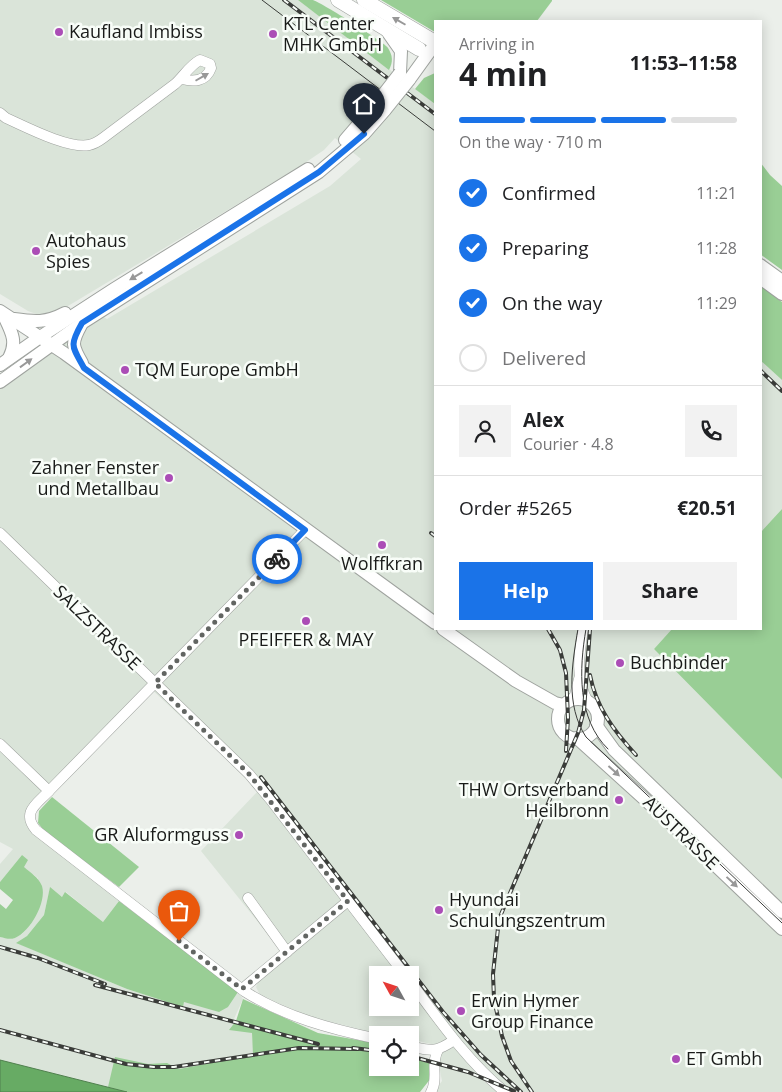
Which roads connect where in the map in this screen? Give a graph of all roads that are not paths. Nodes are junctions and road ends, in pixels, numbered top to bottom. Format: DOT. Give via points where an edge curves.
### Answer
graph roads {
  1 [pos="338,0"];
  2 [pos="364,0"];
  3 [pos="385,29"];
  4 [pos="430,47"];
  5 [pos="404,77"];
  6 [pos="182,79"];
  7 [pos="380,107"];
  8 [pos="2,116"];
  9 [pos="762,266"];
  10 [pos="762,279"];
  11 [pos="782,281"];
  12 [pos="114,289"];
  13 [pos="782,294"];
  14 [pos="4,314"];
  15 [pos="82,323"];
  16 [pos="40,337"];
  17 [pos="51,344"];
  18 [pos="4,362"];
  19 [pos="84,368"];
  20 [pos="0,382"];
  21 [pos="305,530"];
  22 [pos="0,533"];
  23 [pos="434,622"];
  24 [pos="444,630"];
  25 [pos="583,630"];
  26 [pos="580,678"];
  27 [pos="516,681"];
  28 [pos="155,683"];
  29 [pos="568,702"];
  30 [pos="588,702"];
  31 [pos="558,717"];
  32 [pos="596,725"];
  33 [pos="577,738"];
  34 [pos="0,744"];
  35 [pos="48,791"];
  36 [pos="248,898"];
  37 [pos="348,901"];
  38 [pos="782,912"];
  39 [pos="782,929"];
  40 [pos="287,952"];
  41 [pos="398,966"];
  42 [pos="242,989"];
  43 [pos="419,993"];
  44 [pos="369,1037"];
  45 [pos="454,1040"];
  46 [pos="419,1048"];
  47 [pos="438,1050"];
  48 [pos="430,1092"];
  49 [pos="505,1092"];
  1 -- 3 [label="highway"];
  4 -- 2 [label="highway, one-way"];
  3 -- 4 [label="highway"];
  3 -- 5 [label="main road" via="401,51"];
  4 -- 5 [label="main road"];
  5 -- 7 [label="main road, bridge"];
  6 -- 8 [label="street" via="91,145 71,144"];
  7 -- 12 [label="main road, one-way" via="323,160"];
  7 -- 15 [label="main road" via="364,134 319,172"];
  9 -- 11 [label="main road"];
  10 -- 13 [label="main road"];
  12 -- 14 [label="main road" via="53,319 36,322"];
  12 -- 16 [label="main road"];
  14 -- 16 [label="main road"];
  14 -- 18 [label="main road" via="14,343 14,349"];
  15 -- 17 [label="main road"];
  15 -- 19 [label="main road" via="73,339 73,348"];
  16 -- 17 [label="main road"];
  16 -- 18 [label="main road"];
  17 -- 19 [label="main road"];
  20 -- 17 [label="main road, one-way"];
  19 -- 21 [label="main road"];
  21 -- 23 [label="main road"];
  21 -- 28 [label="street"];
  22 -- 28 [label="street, SALZSTRASSE"];
  24 -- 27 [label="main road, AUSTRASSE"];
  25 -- 26 [label="street"];
  26 -- 29 [label="street" via="575,694"];
  26 -- 30 [label="street"];
  27 -- 29 [label="main road, AUSTRASSE" via="555,703"];
  27 -- 31 [label="main road, AUSTRASSE"];
  28 -- 35 [label="street"];
  28 -- 37 [label="street, SALZSTRASSE" via="249,774"];
  29 -- 30 [label="main road, AUSTRASSE" via="579,699"];
  29 -- 31 [label="main road"];
  30 -- 32 [label="main road, AUSTRASSE" via="596,712"];
  31 -- 33 [label="main road, AUSTRASSE" via="562,731"];
  32 -- 33 [label="main road" via="586,737"];
  32 -- 38 [label="main road, AUSTRASSE" via="614,750"];
  33 -- 39 [label="main road, AUSTRASSE, one-way"];
  34 -- 35 [label="street"];
  35 -- 42 [label="street" via="31,810 30,824"];
  36 -- 40 [label="street"];
  37 -- 40 [label="street"];
  37 -- 41 [label="street, SALZSTRASSE"];
  40 -- 42 [label="street"];
  42 -- 44 [label="street" via="257,999 317,1025"];
  43 -- 45 [label="street"];
  45 -- 47 [label="street"];
  45 -- 49 [label="street"];
  46 -- 47 [label="street"];
  47 -- 48 [label="street" via="434,1061 435,1082"];
}
